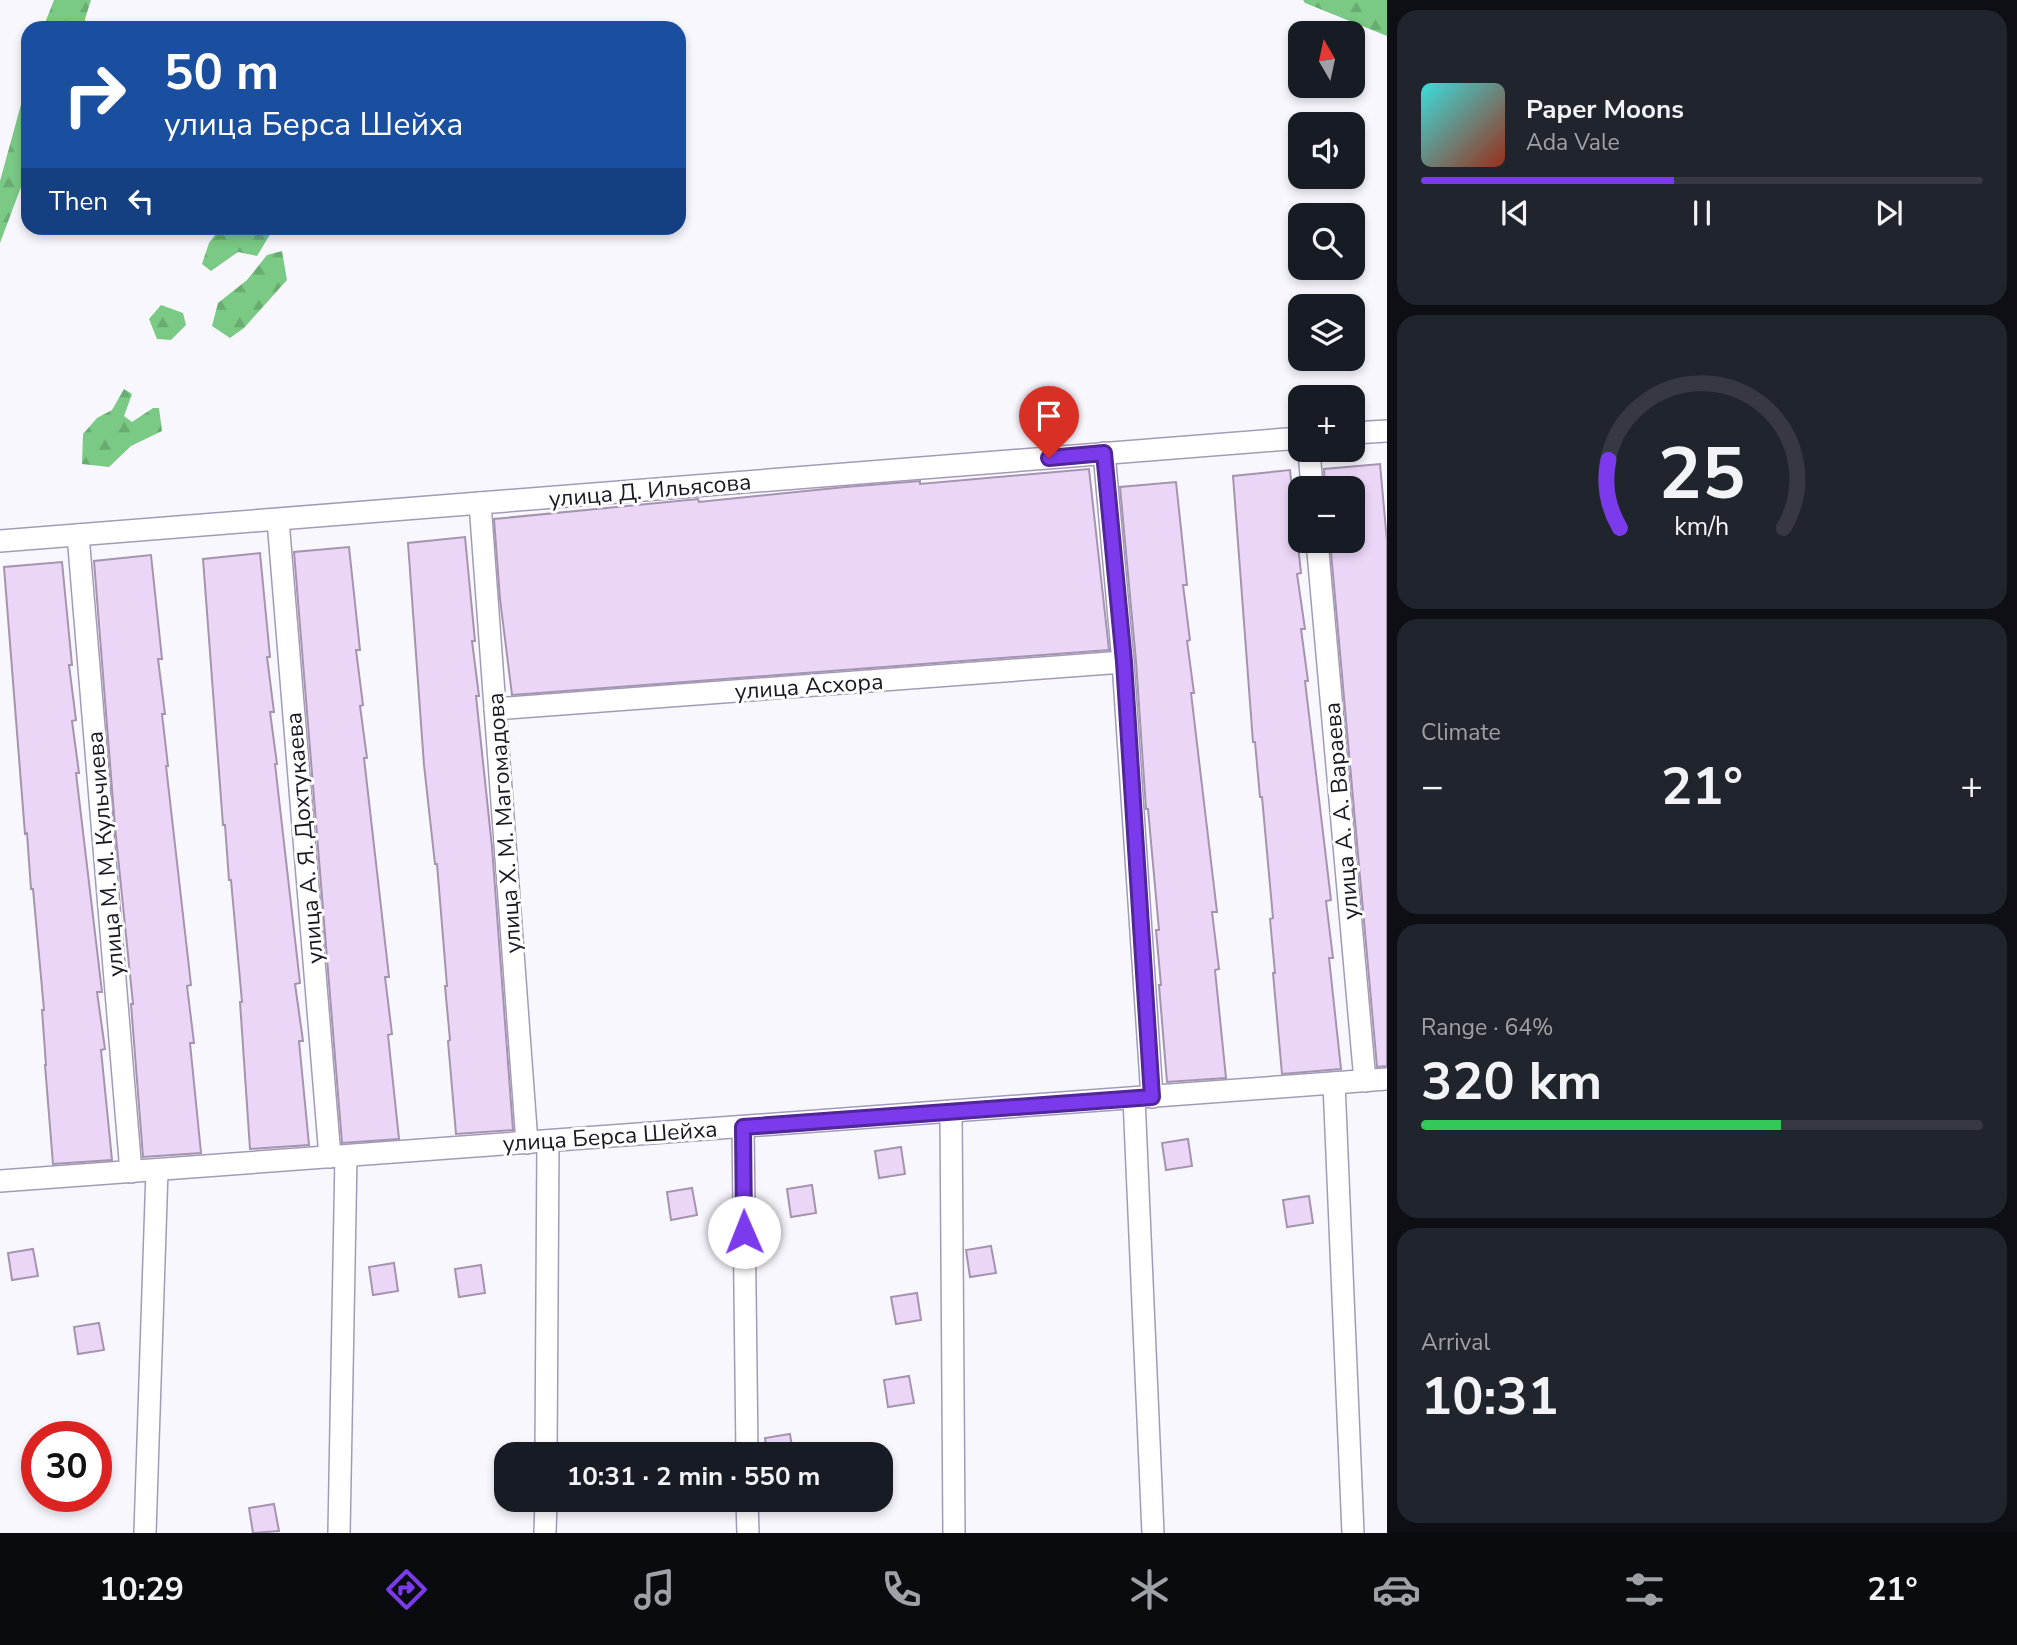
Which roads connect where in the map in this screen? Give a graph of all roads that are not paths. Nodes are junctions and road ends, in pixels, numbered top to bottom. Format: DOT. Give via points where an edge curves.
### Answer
graph roads {
  1 [pos="1387,431"];
  2 [pos="1365,432"];
  3 [pos="1288,439"];
  4 [pos="1104,453"];
  5 [pos="480,503"];
  6 [pos="278,520"];
  7 [pos="78,536"];
  8 [pos="0,541"];
  9 [pos="1318,553"];
  10 [pos="1124,662"];
  11 [pos="495,709"];
  12 [pos="1387,1079"];
  13 [pos="1365,1081"];
  14 [pos="1334,1083"];
  15 [pos="1143,1098"];
  16 [pos="951,1111"];
  17 [pos="743,1127"];
  18 [pos="538,1142"];
  19 [pos="338,1156"];
  20 [pos="157,1170"];
  21 [pos="131,1172"];
  22 [pos="0,1181"];
  23 [pos="546,1442"];
  24 [pos="747,1442"];
  25 [pos="546,1512"];
  26 [pos="747,1512"];
  27 [pos="145,1533"];
  28 [pos="339,1533"];
  29 [pos="545,1533"];
  30 [pos="747,1533"];
  31 [pos="954,1533"];
  32 [pos="1153,1533"];
  33 [pos="1353,1533"];
  1 -- 2 [label="street"];
  3 -- 4 [label="street, улица Д. Ильясова"];
  4 -- 5 [label="street, улица Д. Ильясова"];
  4 -- 10 [label="street"];
  5 -- 6 [label="street, улица Д. Ильясова"];
  5 -- 11 [label="street, улица Х. М. Магомадова"];
  6 -- 7 [label="street, улица Д. Ильясова"];
  6 -- 19 [label="street, улица А. Я. Дохтукаева"];
  7 -- 8 [label="street, улица Д. Ильясова"];
  7 -- 21 [label="street, улица М. М. Кульчиева"];
  9 -- 13 [label="street, улица А. А. Вараева"];
  10 -- 11 [label="street, улица Асхора"];
  10 -- 15 [label="street"];
  11 -- 18 [label="street, улица Х. М. Магомадова"];
  12 -- 13 [label="street, улица Берса Шейха"];
  13 -- 14 [label="street, улица Берса Шейха"];
  14 -- 15 [label="street, улица Берса Шейха"];
  14 -- 33 [label="street"];
  15 -- 16 [label="street, улица Берса Шейха"];
  15 -- 32 [label="street"];
  16 -- 17 [label="street, улица Берса Шейха"];
  16 -- 31 [label="street"];
  17 -- 18 [label="street, улица Берса Шейха"];
  17 -- 24 [label="street"];
  18 -- 19 [label="street, улица Берса Шейха"];
  18 -- 23 [label="street, улица Х. М. Магомадова"];
  19 -- 20 [label="street, улица Берса Шейха"];
  19 -- 28 [label="street, улица А. Я. Дохтукаева"];
  20 -- 21 [label="street, улица Берса Шейха"];
  20 -- 27 [label="street"];
  21 -- 22 [label="street, улица Берса Шейха"];
  25 -- 29 [label="street"];
  26 -- 30 [label="street"];
}
